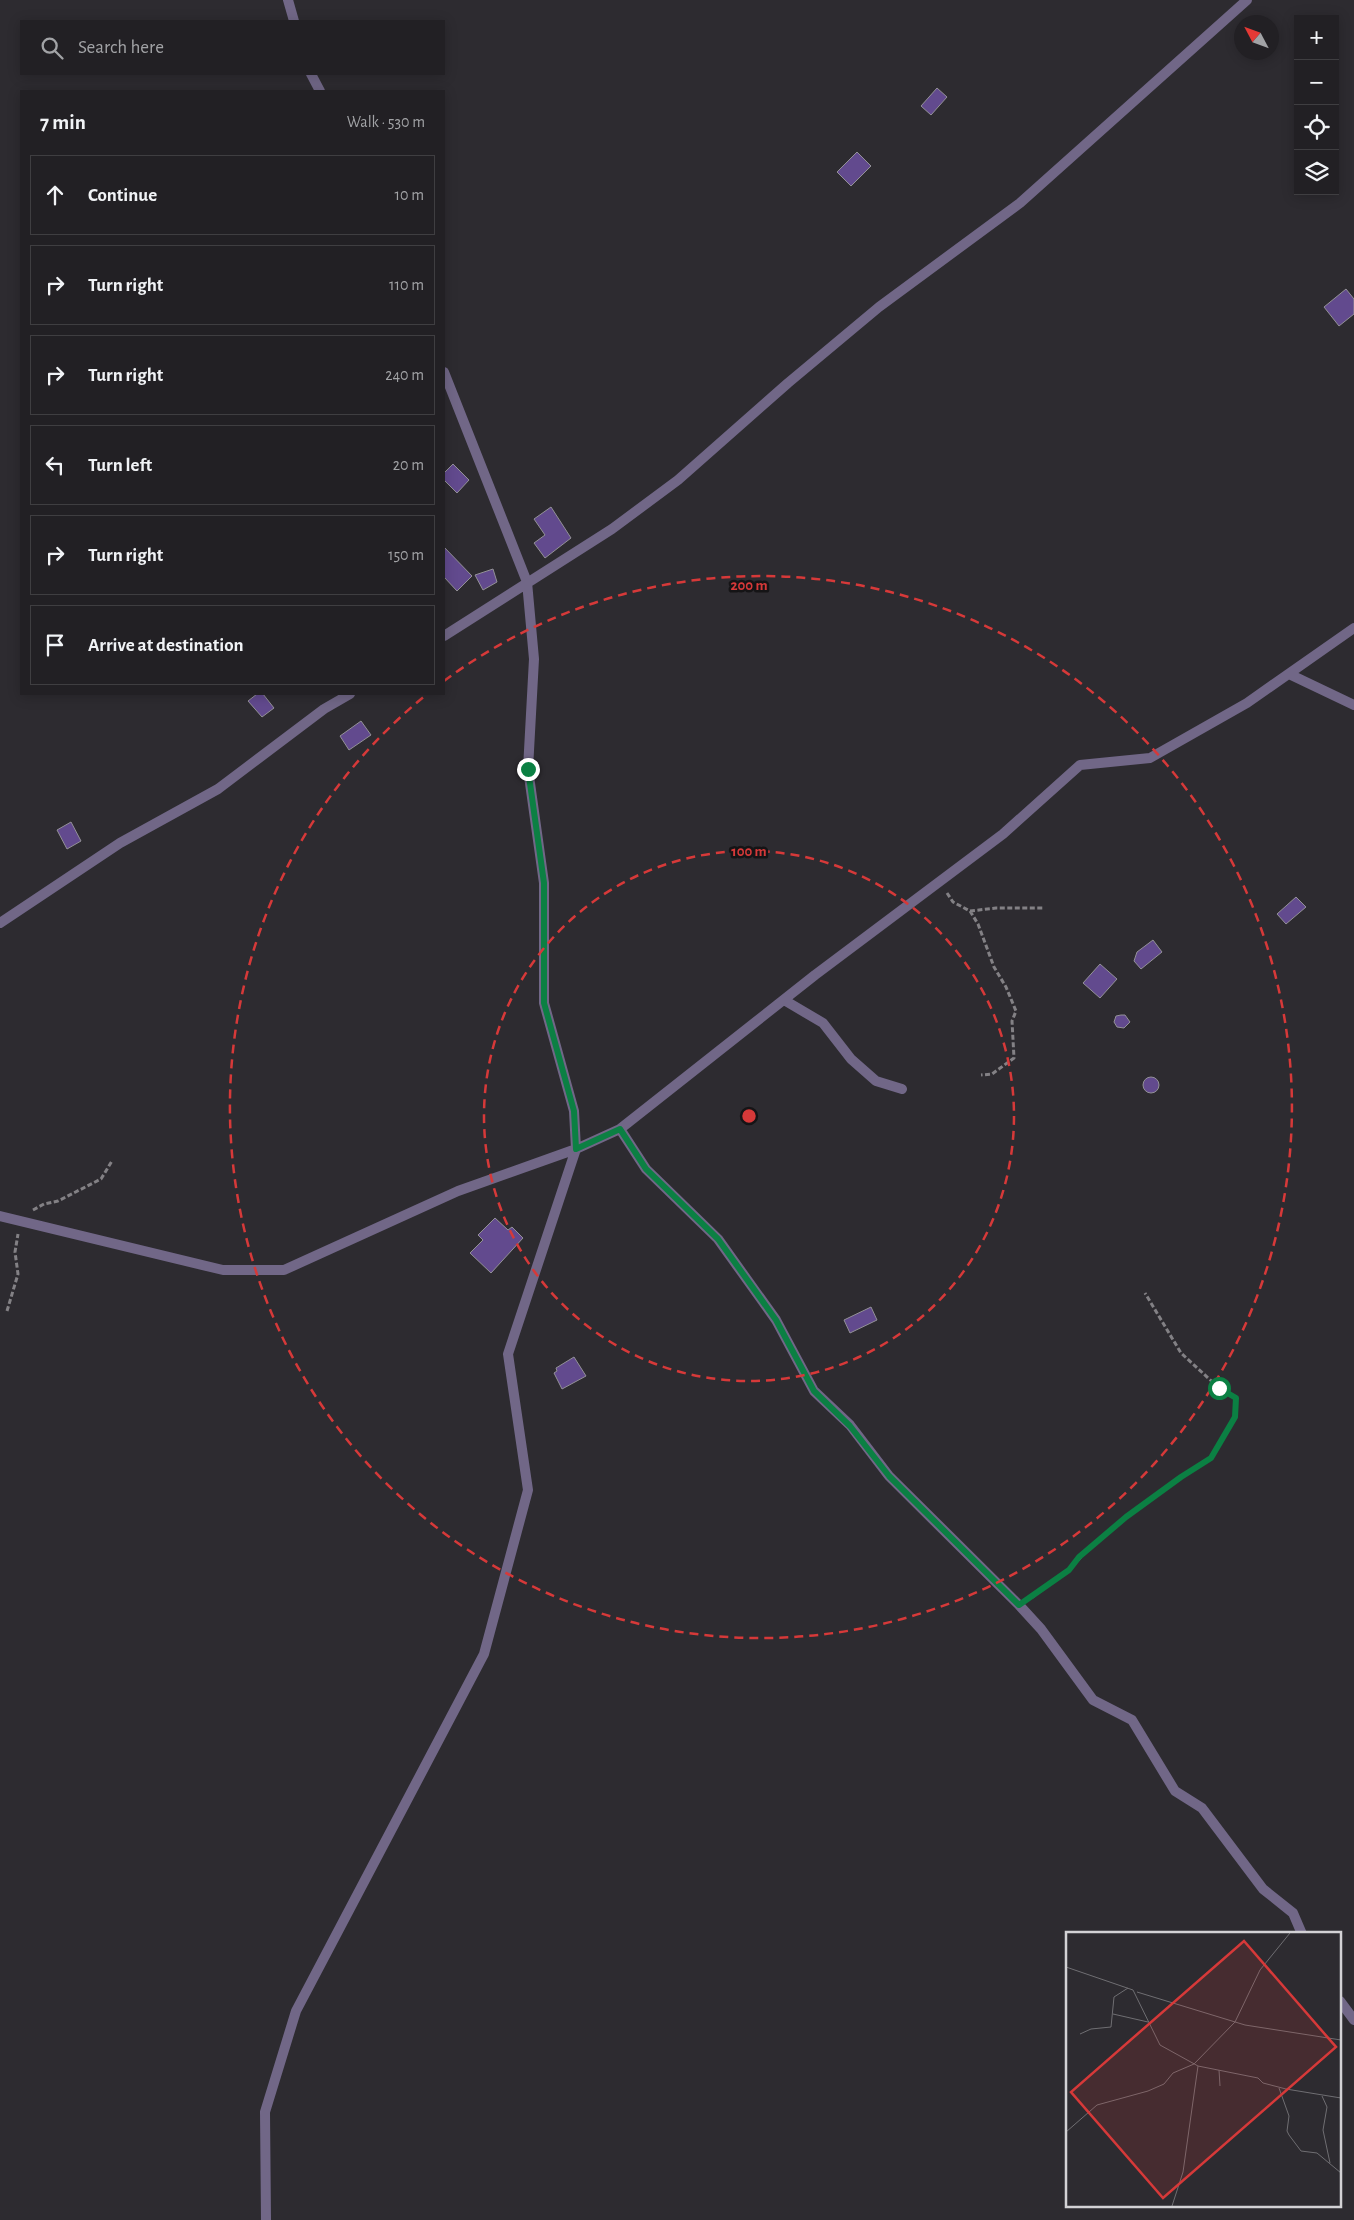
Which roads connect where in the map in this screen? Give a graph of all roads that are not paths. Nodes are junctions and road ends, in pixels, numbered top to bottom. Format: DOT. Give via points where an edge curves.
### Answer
graph roads {
  1 [pos="288,0"];
  2 [pos="1247,0"];
  3 [pos="294,20"];
  4 [pos="312,75"];
  5 [pos="320,90"];
  6 [pos="445,375"];
  7 [pos="527,582"];
  8 [pos="1354,628"];
  9 [pos="445,635"];
  10 [pos="1289,674"];
  11 [pos="348,695"];
  12 [pos="1354,705"];
  13 [pos="0,923"];
  14 [pos="784,1000"];
  15 [pos="902,1089"];
  16 [pos="620,1129"];
  17 [pos="576,1149"];
  18 [pos="0,1216"];
  19 [pos="1301,1932"];
  20 [pos="1342,2004"];
  21 [pos="1354,2020"];
  22 [pos="266,2220"];
  1 -- 3 [label="street"];
  2 -- 7 [label="street" via="1020,203 879,307 678,480 612,529"];
  4 -- 5 [label="street"];
  6 -- 7 [label="street"];
  7 -- 9 [label="street"];
  7 -- 17 [label="street" via="534,659 528,769 544,883 544,1003 574,1111"];
  8 -- 10 [label="street"];
  10 -- 12 [label="street"];
  10 -- 14 [label="street" via="1248,703 1150,758 1080,765 1003,834"];
  11 -- 13 [label="street" via="324,709 218,789 120,843"];
  14 -- 15 [label="street" via="823,1023 851,1059 876,1081"];
  14 -- 16 [label="street"];
  16 -- 17 [label="street"];
  16 -- 19 [label="street" via="646,1169 718,1239 776,1320 814,1391 850,1426 889,1476 1041,1629 1093,1700 1132,1720 1175,1791 1202,1808 1263,1889 1293,1913"];
  17 -- 18 [label="street" via="458,1191 284,1270 223,1270"];
  17 -- 22 [label="street" via="508,1354 528,1490 484,1654 296,2011 265,2112"];
  20 -- 21 [label="street"];
}
